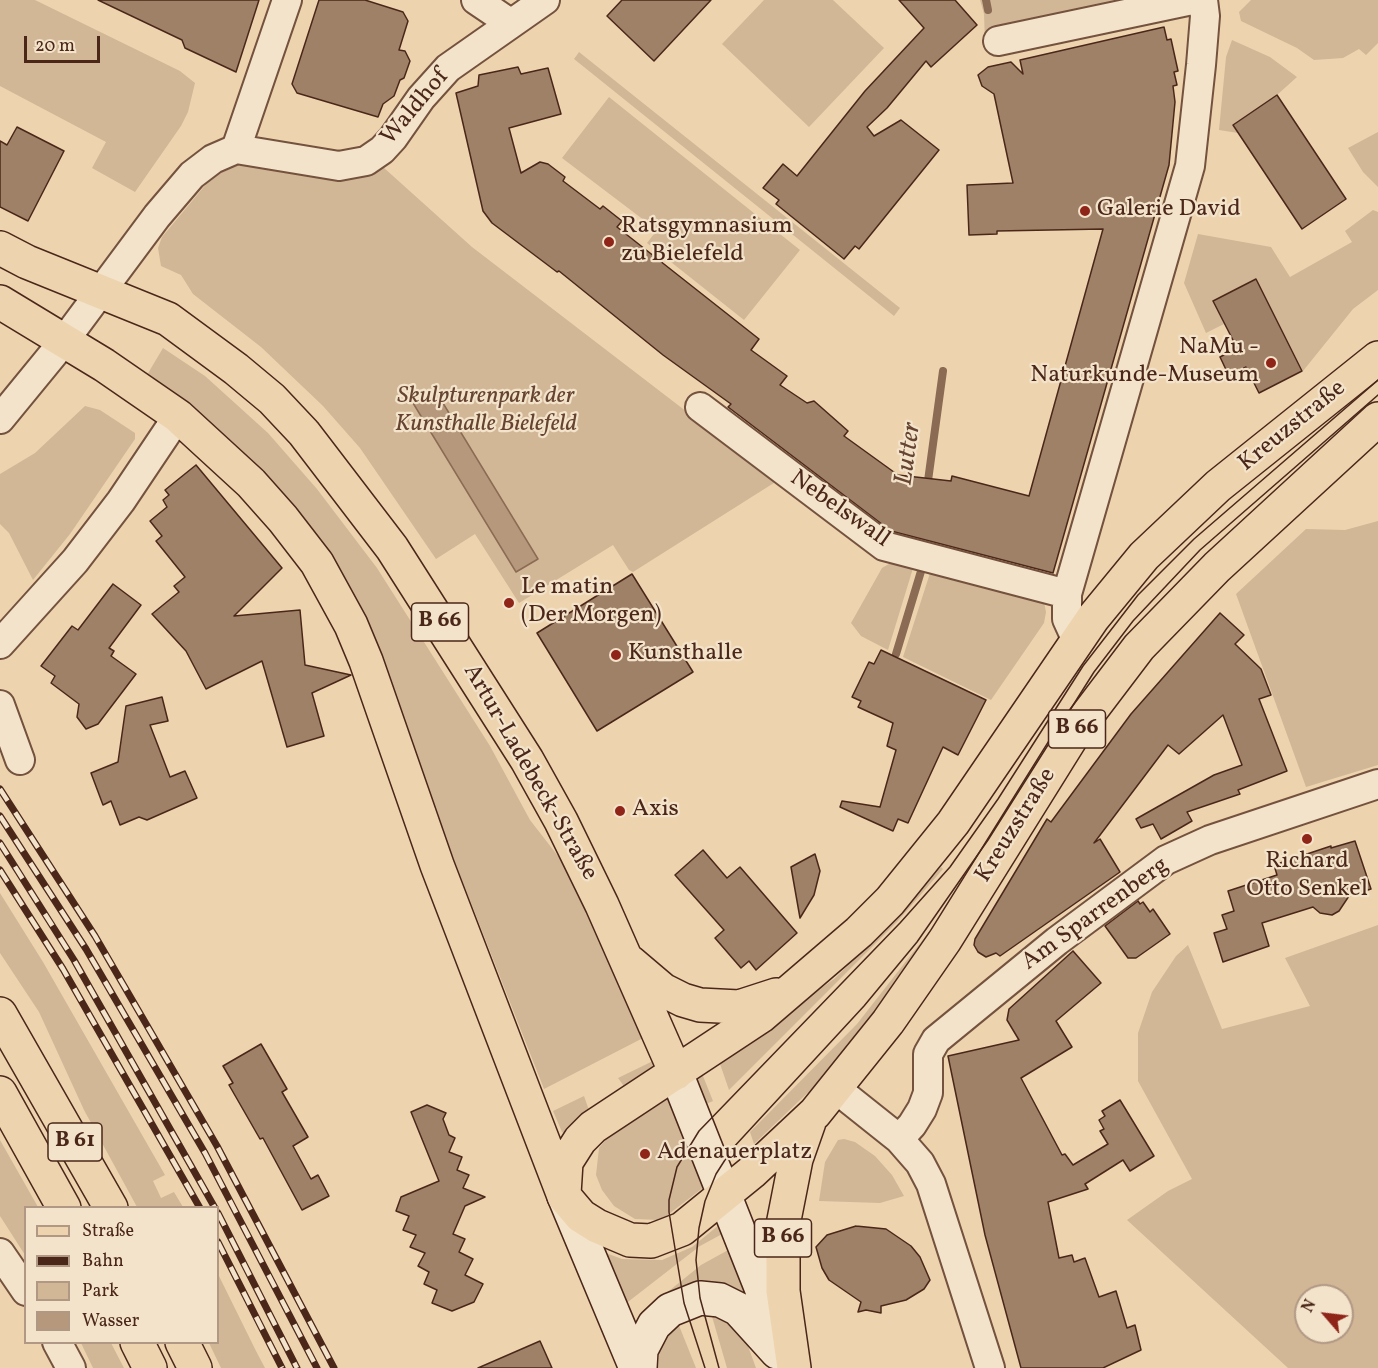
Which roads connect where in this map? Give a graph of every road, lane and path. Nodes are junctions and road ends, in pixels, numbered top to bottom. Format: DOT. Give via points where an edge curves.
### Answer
graph roads {
  1 [pos="287,0"];
  2 [pos="476,0"];
  3 [pos="545,0"];
  4 [pos="1192,0"];
  5 [pos="1203,0"];
  6 [pos="510,23"];
  7 [pos="998,41"];
  8 [pos="236,148"];
  9 [pos="0,249"];
  10 [pos="101,292"];
  11 [pos="0,302"];
  12 [pos="64,341"];
  13 [pos="1378,358"];
  14 [pos="700,407"];
  15 [pos="178,416"];
  16 [pos="0,419"];
  17 [pos="1378,419"];
  18 [pos="1067,594"];
  19 [pos="1077,641"];
  20 [pos="0,644"];
  21 [pos="0,705"];
  22 [pos="20,760"];
  23 [pos="1378,784"];
  24 [pos="626,959"];
  25 [pos="799,984"];
  26 [pos="0,1014"];
  27 [pos="676,1073"];
  28 [pos="0,1093"];
  29 [pos="825,1101"];
  30 [pos="899,1139"];
  31 [pos="564,1196"];
  32 [pos="724,1196"];
  33 [pos="63,1206"];
  34 [pos="110,1206"];
  35 [pos="0,1252"];
  36 [pos="24,1288"];
  37 [pos="58,1344"];
  38 [pos="138,1344"];
  39 [pos="183,1344"];
  40 [pos="71,1368"];
  41 [pos="150,1368"];
  42 [pos="195,1368"];
  43 [pos="638,1368"];
  44 [pos="793,1368"];
  45 [pos="990,1368"];
  1 -- 8 [label="street"];
  2 -- 6 [label="street"];
  3 -- 6 [label="street, Waldhof"];
  4 -- 7 [label="street"];
  5 -- 18 [label="street" via="1201,76 1190,166"];
  6 -- 8 [label="street, Waldhof" via="448,68 393,138 366,161 339,166"];
  8 -- 10 [label="street" via="192,175 156,216"];
  9 -- 10 [label="main road, B 66"];
  10 -- 12 [label="street"];
  10 -- 24 [label="main road, Artur-Ladebeck-Straße / B 66" via="168,319 236,369 288,415 346,485 392,548 526,760 561,820"];
  11 -- 12 [label="main road, B 66"];
  12 -- 15 [label="main road, B 66"];
  12 -- 16 [label="street"];
  13 -- 19 [label="main road, Kreuzstraße / B 66" via="1176,524 1125,576"];
  14 -- 18 [label="street, Nebelswall" via="884,546"];
  15 -- 20 [label="street" via="75,561"];
  15 -- 31 [label="main road, B 66" via="220,452 283,519 317,563 351,625 437,865"];
  17 -- 29 [label="main road, Kreuzstraße / B 66" via="1217,567 1139,647 1076,730 950,932 888,1022"];
  18 -- 19 [label="street" via="1067,619"];
  19 -- 25 [label="main road, Kreuzstraße / B 66" via="919,868 859,932"];
  21 -- 22 [label="street"];
  23 -- 30 [label="street, Am Sparrenberg" via="1210,840 1166,860 1057,941 936,1040 928,1054 928,1093 912,1125"];
  24 -- 25 [label="main road, B 66" via="663,990 717,1008 755,1004"];
  24 -- 27 [label="main road, Artur-Ladebeck-Straße / B 66"];
  25 -- 27 [label="main road, Kreuzstraße / B 66" via="760,1016"];
  26 -- 34 [label="main road, B 61"];
  27 -- 31 [label="main road" via="610,1114 580,1140 566,1162"];
  27 -- 32 [label="main road"];
  28 -- 33 [label="main road, B 61"];
  29 -- 30 [label="street"];
  29 -- 32 [label="main road, Kreuzstraße / B 66"];
  29 -- 44 [label="main road, B 66" via="798,1150 783,1225 783,1291"];
  30 -- 45 [label="street" via="921,1162 932,1184"];
  31 -- 32 [label="main road, B 66" via="581,1216 597,1226 630,1240 651,1241 682,1229"];
  31 -- 43 [label="main road"];
  32 -- 44 [label="main road"];
  35 -- 36 [label="street"];
  37 -- 40 [label="street"];
  38 -- 41 [label="main road"];
  39 -- 42 [label="main road"];
  43 -- 44 [label="main road" via="654,1325 670,1310 700,1298 720,1300 738,1310"];
}
